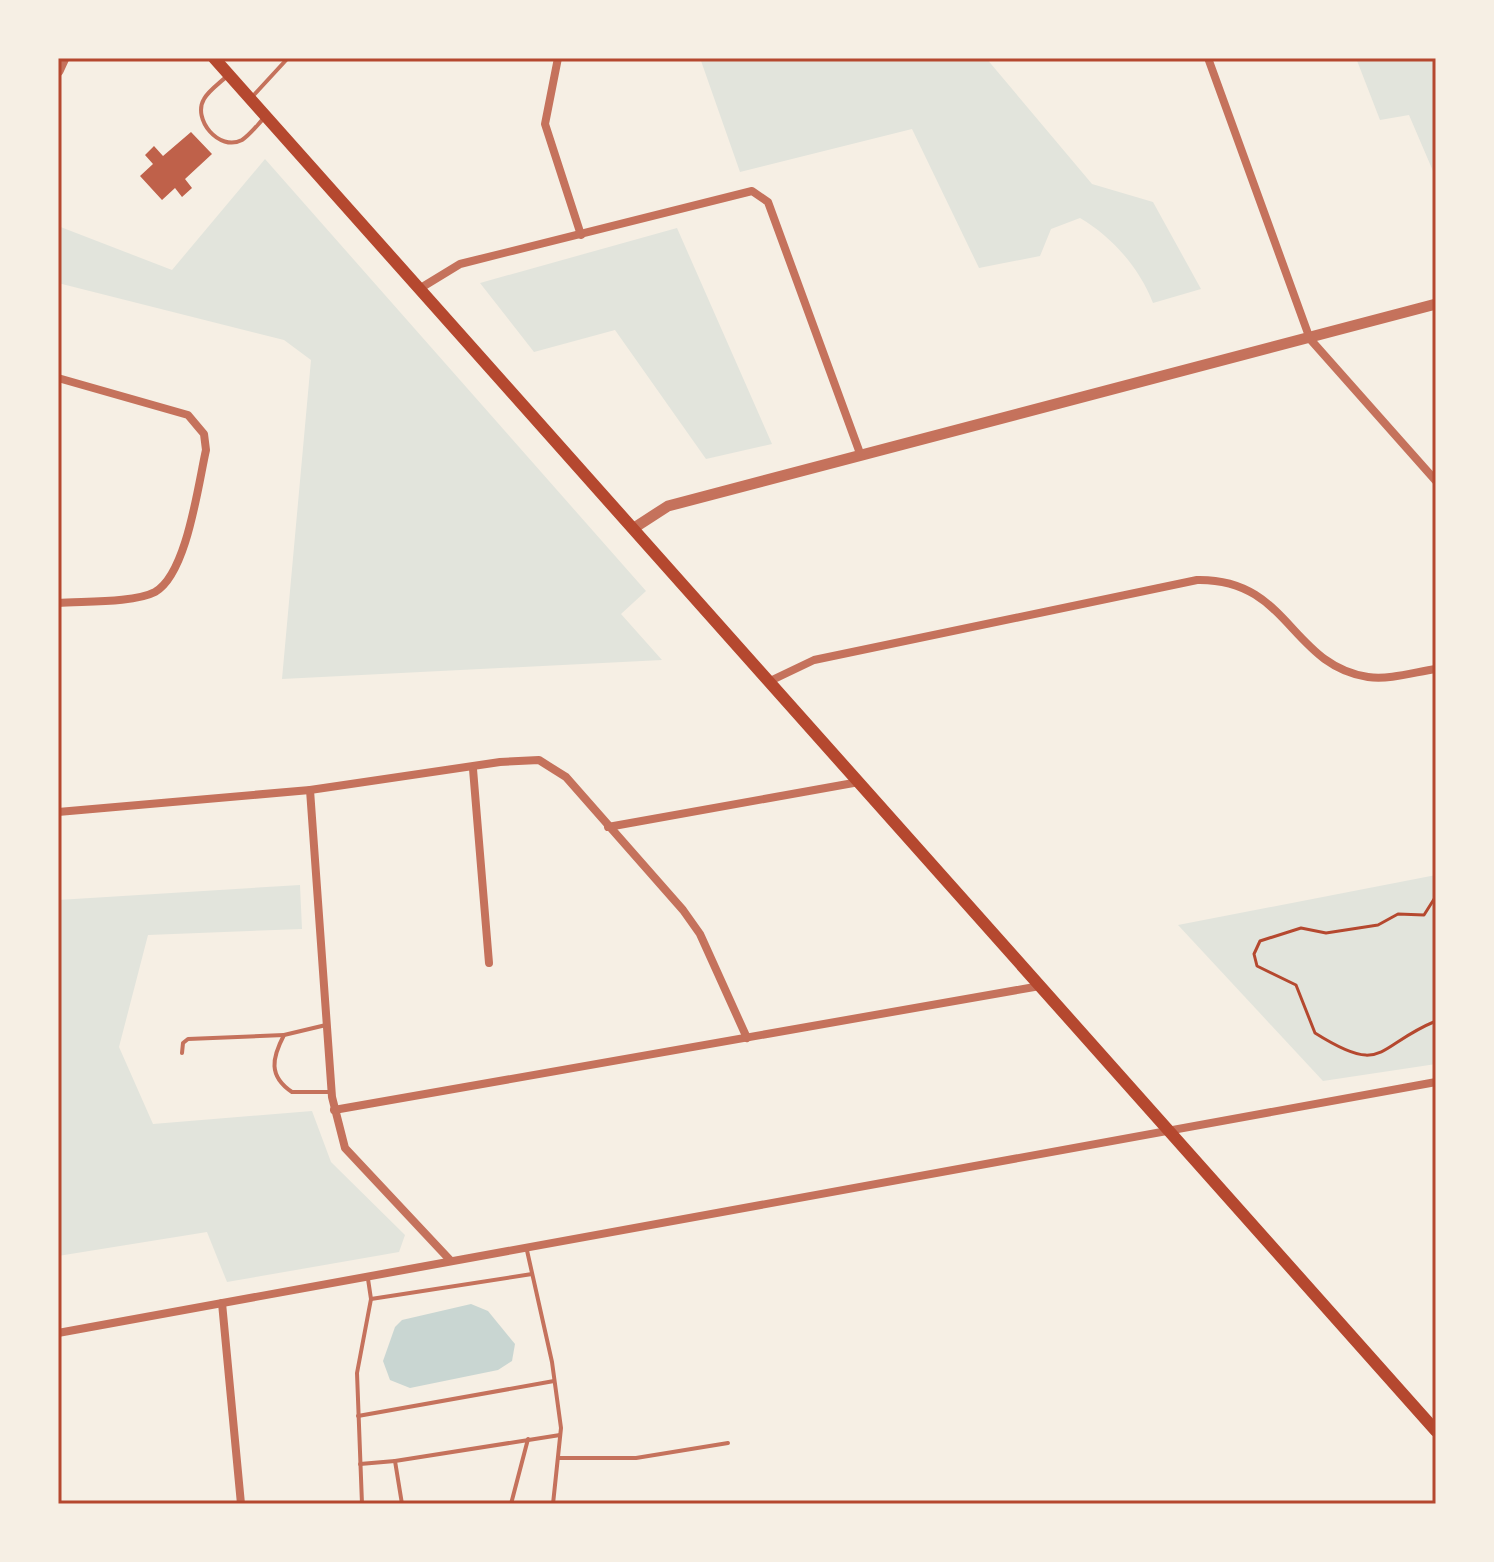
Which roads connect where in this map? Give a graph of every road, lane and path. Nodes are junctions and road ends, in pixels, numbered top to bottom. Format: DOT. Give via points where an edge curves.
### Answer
graph roads {
  1 [pos="64,58"];
  2 [pos="214,58"];
  3 [pos="288,58"];
  4 [pos="558,58"];
  5 [pos="1208,58"];
  6 [pos="58,71"];
  7 [pos="229,75"];
  8 [pos="250,98"];
  9 [pos="266,116"];
  10 [pos="581,235"];
  11 [pos="419,289"];
  12 [pos="1436,304"];
  13 [pos="1310,339"];
  14 [pos="58,378"];
  15 [pos="861,456"];
  16 [pos="1436,481"];
  17 [pos="634,528"];
  18 [pos="58,603"];
  19 [pos="1436,669"];
  20 [pos="770,681"];
  21 [pos="473,769"];
  22 [pos="859,782"];
  23 [pos="310,790"];
  24 [pos="58,812"];
  25 [pos="608,827"];
  26 [pos="1436,896"];
  27 [pos="489,963"];
  28 [pos="1040,986"];
  29 [pos="1436,1021"];
  30 [pos="328,1024"];
  31 [pos="284,1035"];
  32 [pos="747,1038"];
  33 [pos="182,1053"];
  34 [pos="1436,1082"];
  35 [pos="332,1092"];
  36 [pos="334,1110"];
  37 [pos="1168,1130"];
  38 [pos="525,1245"];
  39 [pos="450,1260"];
  40 [pos="532,1274"];
  41 [pos="368,1276"];
  42 [pos="371,1299"];
  43 [pos="222,1303"];
  44 [pos="58,1333"];
  45 [pos="554,1381"];
  46 [pos="358,1416"];
  47 [pos="1436,1431"];
  48 [pos="560,1435"];
  49 [pos="528,1439"];
  50 [pos="728,1443"];
  51 [pos="558,1458"];
  52 [pos="395,1461"];
  53 [pos="360,1464"];
  54 [pos="241,1504"];
  55 [pos="362,1504"];
  56 [pos="402,1504"];
  57 [pos="511,1504"];
  58 [pos="553,1504"];
  1 -- 6 [label="street"];
  2 -- 7 [label="main road"];
  3 -- 8 [label="lane"];
  4 -- 10 [label="street" via="545,124"];
  5 -- 13 [label="street"];
  7 -- 8 [label="main road"];
  7 -- 9 [label="lane" via="204,98 200,111 214,135 241,140"];
  8 -- 9 [label="main road"];
  9 -- 11 [label="main road"];
  10 -- 11 [label="street" via="460,264"];
  10 -- 15 [label="street" via="744,191 764,197"];
  11 -- 17 [label="main road"];
  12 -- 13 [label="street"];
  13 -- 15 [label="street"];
  13 -- 16 [label="street"];
  14 -- 18 [label="street" via="175,409 197,422 206,450 178,566 164,585 140,596"];
  15 -- 17 [label="street" via="668,506"];
  17 -- 20 [label="main road"];
  19 -- 20 [label="street" via="1386,677 1352,673 1319,657 1268,601 1219,579 814,660"];
  20 -- 22 [label="main road"];
  21 -- 23 [label="street"];
  21 -- 25 [label="street" via="539,760 566,777"];
  21 -- 27 [label="street"];
  22 -- 25 [label="street"];
  22 -- 28 [label="main road"];
  23 -- 24 [label="street"];
  23 -- 30 [label="street"];
  25 -- 32 [label="street" via="700,934"];
  26 -- 29 [label="path" via="1424,915 1398,914 1378,925 1326,933 1301,928 1260,941 1254,954 1257,966 1296,985 1315,1033 1350,1051 1371,1058 1385,1054 1407,1033"];
  28 -- 32 [label="street"];
  28 -- 37 [label="main road"];
  30 -- 31 [label="lane"];
  30 -- 35 [label="street"];
  31 -- 33 [label="lane" via="188,1039"];
  31 -- 35 [label="lane" via="273,1063 282,1085 292,1092"];
  32 -- 36 [label="street"];
  34 -- 37 [label="street"];
  35 -- 36 [label="street"];
  36 -- 39 [label="street" via="345,1148"];
  37 -- 38 [label="street"];
  37 -- 47 [label="main road"];
  38 -- 39 [label="street"];
  38 -- 40 [label="lane"];
  39 -- 41 [label="street"];
  40 -- 42 [label="lane"];
  40 -- 45 [label="lane"];
  41 -- 42 [label="lane"];
  41 -- 43 [label="street"];
  42 -- 46 [label="lane" via="357,1373"];
  43 -- 44 [label="street"];
  43 -- 54 [label="street"];
  45 -- 46 [label="lane"];
  45 -- 48 [label="lane"];
  46 -- 53 [label="lane"];
  48 -- 49 [label="lane"];
  48 -- 51 [label="lane"];
  49 -- 52 [label="lane"];
  49 -- 57 [label="lane"];
  50 -- 51 [label="lane" via="636,1458"];
  51 -- 58 [label="lane"];
  52 -- 53 [label="lane"];
  52 -- 56 [label="lane"];
  53 -- 55 [label="lane"];
}
